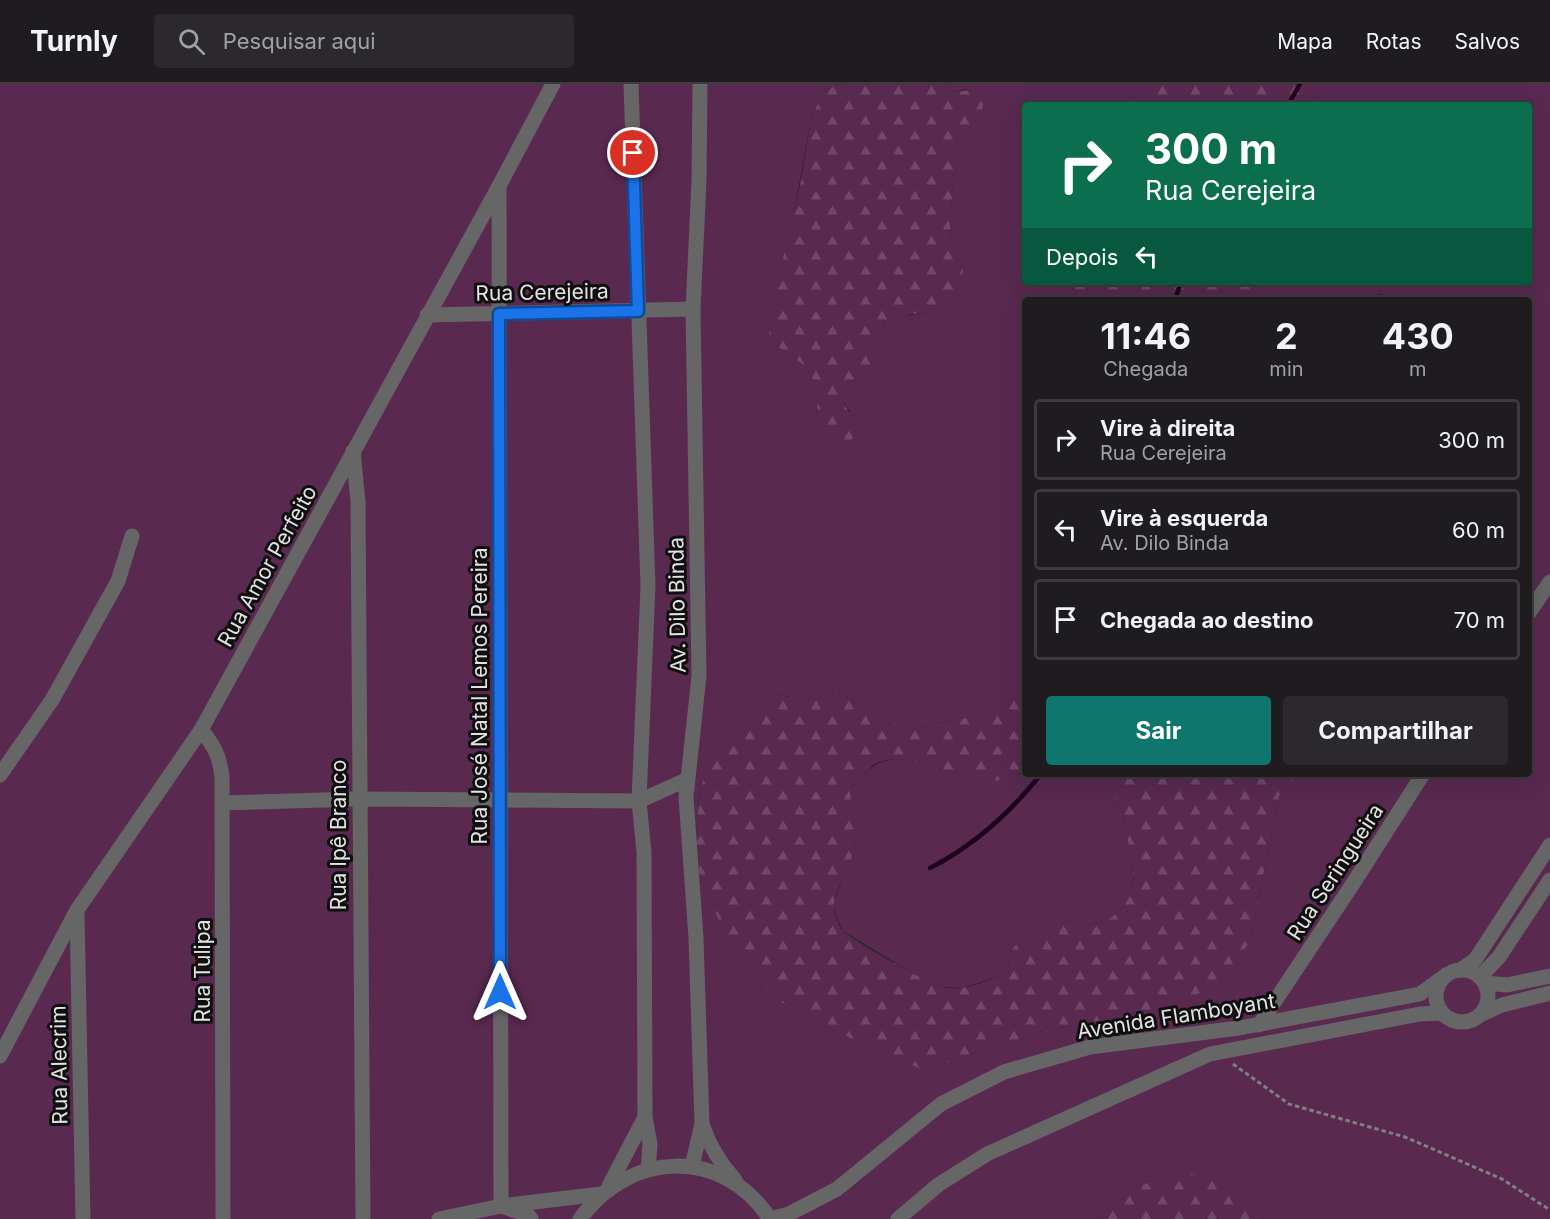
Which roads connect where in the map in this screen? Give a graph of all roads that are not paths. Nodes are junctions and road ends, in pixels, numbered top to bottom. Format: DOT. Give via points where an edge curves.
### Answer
graph roads {
  1 [pos="553,84"];
  2 [pos="631,84"];
  3 [pos="700,84"];
  4 [pos="499,186"];
  5 [pos="693,309"];
  6 [pos="638,311"];
  7 [pos="499,314"];
  8 [pos="427,315"];
  9 [pos="353,452"];
  10 [pos="132,536"];
  11 [pos="1548,590"];
  12 [pos="1532,609"];
  13 [pos="201,730"];
  14 [pos="0,775"];
  15 [pos="1421,777"];
  16 [pos="686,780"];
  17 [pos="359,799"];
  18 [pos="500,801"];
  19 [pos="639,801"];
  20 [pos="223,802"];
  21 [pos="1550,845"];
  22 [pos="1550,880"];
  23 [pos="77,910"];
  24 [pos="1453,973"];
  25 [pos="1550,976"];
  26 [pos="1482,980"];
  27 [pos="1282,992"];
  28 [pos="1550,993"];
  29 [pos="1444,1015"];
  30 [pos="1478,1017"];
  31 [pos="1293,1019"];
  32 [pos="1259,1025"];
  33 [pos="1296,1037"];
  34 [pos="0,1056"];
  35 [pos="645,1117"];
  36 [pos="702,1124"];
  37 [pos="692,1166"];
  38 [pos="648,1170"];
  39 [pos="743,1189"];
  40 [pos="604,1192"];
  41 [pos="501,1206"];
  42 [pos="83,1219"];
  43 [pos="224,1219"];
  44 [pos="363,1219"];
  45 [pos="439,1219"];
  46 [pos="531,1219"];
  47 [pos="580,1219"];
  48 [pos="770,1219"];
  49 [pos="898,1219"];
  1 -- 4 [label="street, Rua Amor Perfeito"];
  2 -- 6 [label="street, Av. Dilo Binda"];
  3 -- 5 [label="street, Av. Dilo Binda"];
  4 -- 7 [label="street, Rua José Natal Lemos Pereira"];
  4 -- 8 [label="street, Rua Amor Perfeito"];
  5 -- 6 [label="street, Rua Cerejeira"];
  5 -- 16 [label="street, Av. Dilo Binda" via="699,676"];
  6 -- 7 [label="street, Rua Cerejeira"];
  6 -- 19 [label="street, Av. Dilo Binda" via="648,586"];
  7 -- 8 [label="street, Rua Cerejeira"];
  7 -- 18 [label="street, Rua José Natal Lemos Pereira"];
  8 -- 9 [label="street, Rua Amor Perfeito"];
  9 -- 13 [label="street, Rua Amor Perfeito"];
  9 -- 17 [label="street, Rua Ipê Branco" via="358,502"];
  10 -- 14 [label="street" via="118,581 52,700"];
  11 -- 12 [label="street"];
  13 -- 20 [label="street, Rua Tulipa" via="220,758"];
  13 -- 23 [label="street, Rua Amor Perfeito"];
  15 -- 27 [label="street, Rua Seringueira"];
  16 -- 19 [label="street"];
  16 -- 36 [label="street, Av. Dilo Binda"];
  17 -- 18 [label="street"];
  17 -- 20 [label="street"];
  17 -- 44 [label="street, Rua Ipê Branco"];
  18 -- 19 [label="street"];
  18 -- 41 [label="street, Rua José Natal Lemos Pereira"];
  19 -- 35 [label="street, Av. Dilo Binda" via="644,852"];
  20 -- 43 [label="street, Rua Tulipa"];
  21 -- 24 [label="street, Avenida Flamboyant" via="1475,960"];
  22 -- 26 [label="street"];
  23 -- 34 [label="street, Rua Amor Perfeito"];
  23 -- 42 [label="street, Rua Alecrim"];
  24 -- 26 [label="street" via="1474,973"];
  24 -- 29 [label="street" via="1437,987 1439,1009"];
  24 -- 31 [label="street, Avenida Flamboyant" via="1420,994"];
  25 -- 26 [label="street" via="1507,985"];
  26 -- 30 [label="street" via="1487,990 1486,1005"];
  27 -- 31 [label="street" via="1282,1006"];
  27 -- 32 [label="street, Rua Seringueira"];
  28 -- 30 [label="street" via="1502,1005"];
  29 -- 30 [label="street" via="1457,1022"];
  29 -- 33 [label="street, Avenida Flamboyant" via="1430,1012"];
  31 -- 32 [label="street, Avenida Flamboyant"];
  31 -- 33 [label="street"];
  32 -- 48 [label="street, Avenida Flamboyant" via="1090,1047 1004,1072 941,1104 837,1189 789,1214"];
  33 -- 49 [label="street, Avenida Flamboyant" via="1219,1052 987,1154 938,1185"];
  35 -- 38 [label="street, Av. Dilo Binda" via="650,1144"];
  35 -- 40 [label="street"];
  36 -- 37 [label="street"];
  36 -- 39 [label="street" via="723,1167"];
  37 -- 38 [label="street"];
  37 -- 39 [label="street"];
  38 -- 40 [label="street" via="620,1180"];
  39 -- 48 [label="street"];
  40 -- 41 [label="street"];
  40 -- 47 [label="street"];
  41 -- 45 [label="street"];
  41 -- 46 [label="street"];
}
